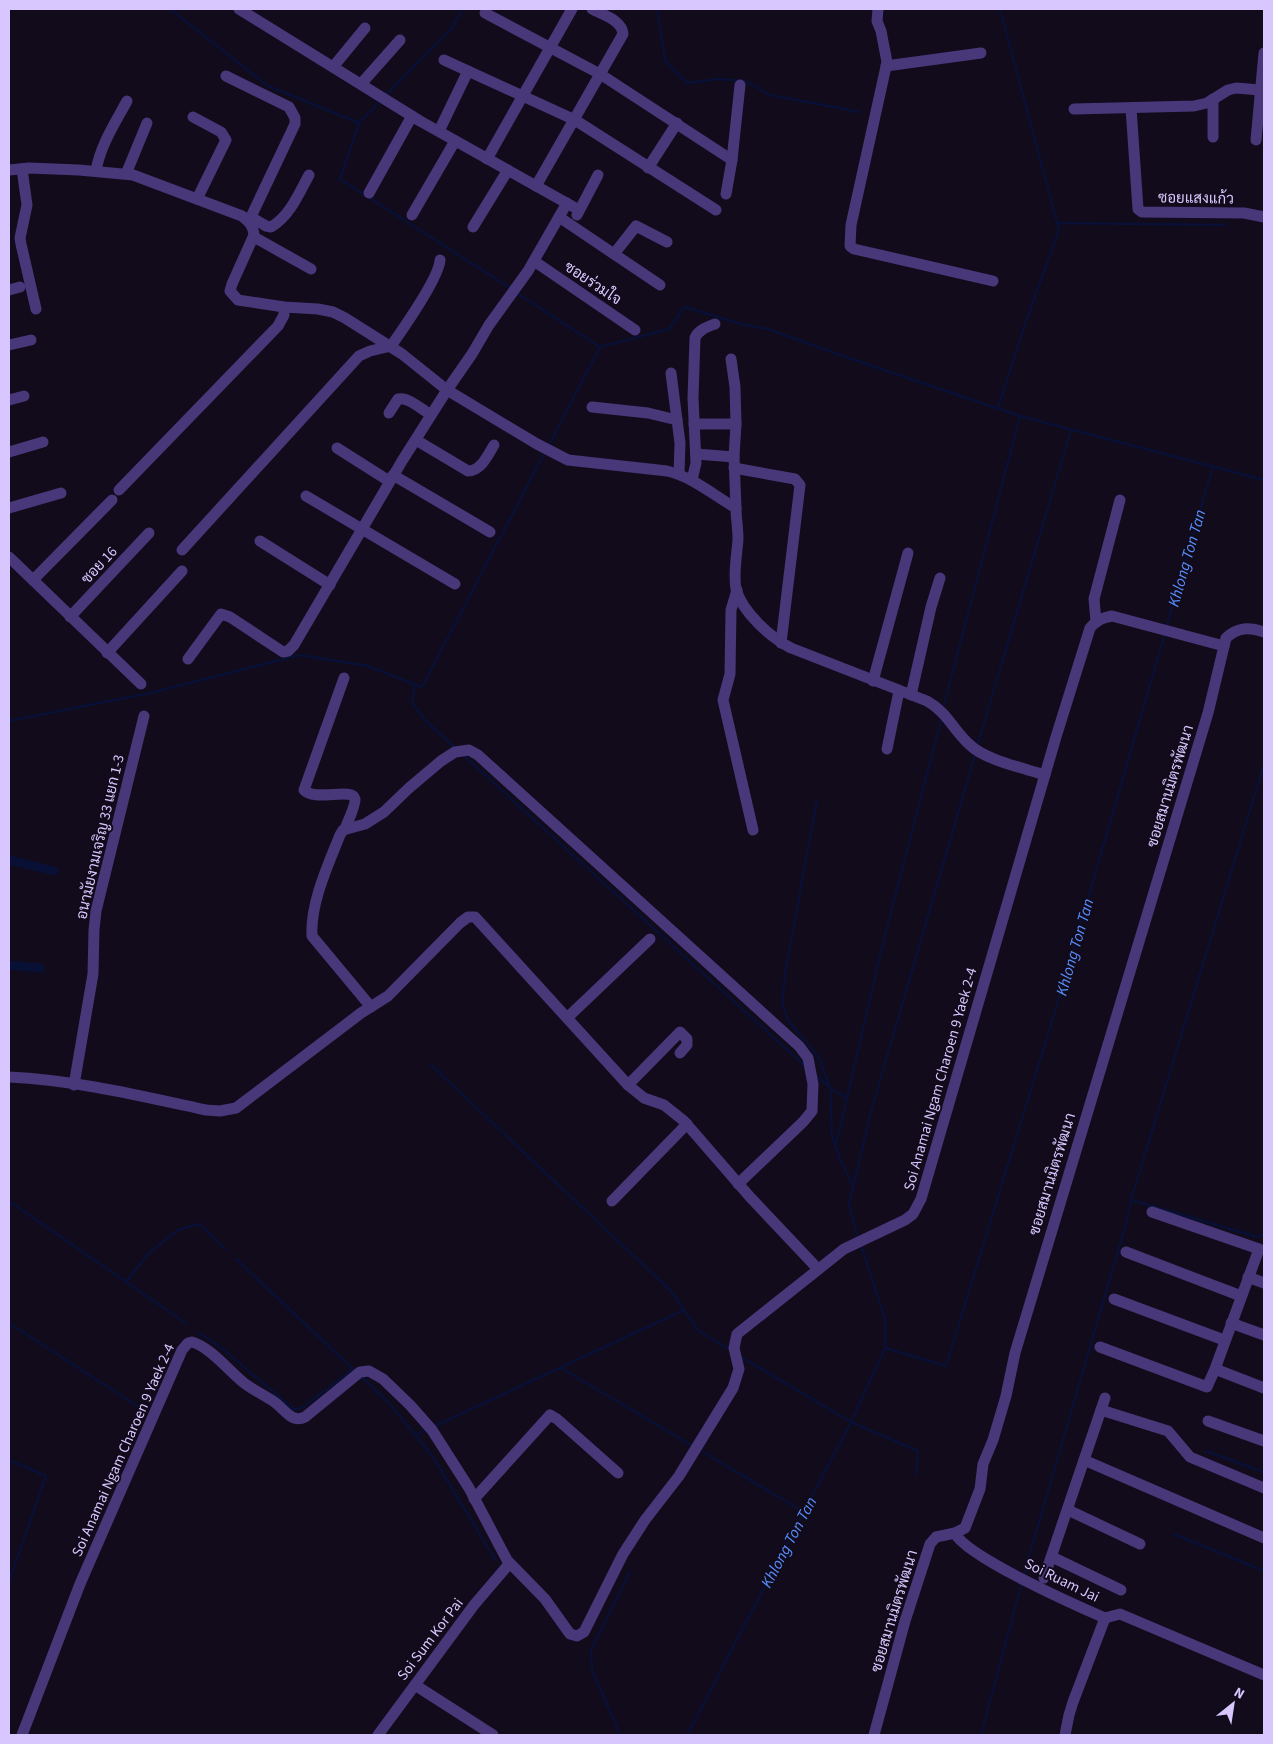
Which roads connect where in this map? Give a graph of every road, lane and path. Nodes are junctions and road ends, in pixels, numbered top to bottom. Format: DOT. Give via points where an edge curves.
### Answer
graph roads {
  1 [pos="240,9"];
  2 [pos="572,9"];
  3 [pos="592,9"];
  4 [pos="878,9"];
  5 [pos="486,13"];
  6 [pos="365,28"];
  7 [pos="400,40"];
  8 [pos="550,47"];
  9 [pos="981,53"];
  10 [pos="1264,53"];
  11 [pos="444,60"];
  12 [pos="886,66"];
  13 [pos="333,67"];
  14 [pos="468,71"];
  15 [pos="600,74"];
  16 [pos="226,76"];
  17 [pos="361,84"];
  18 [pos="740,85"];
  19 [pos="1260,90"];
  20 [pos="522,95"];
  21 [pos="1212,100"];
  22 [pos="127,101"];
  23 [pos="1131,108"];
  24 [pos="1074,109"];
  25 [pos="193,116"];
  26 [pos="412,116"];
  27 [pos="574,120"];
  28 [pos="147,123"];
  29 [pos="678,124"];
  30 [pos="438,132"];
  31 [pos="1213,137"];
  32 [pos="1256,140"];
  33 [pos="455,141"];
  34 [pos="487,159"];
  35 [pos="732,160"];
  36 [pos="648,168"];
  37 [pos="22,169"];
  38 [pos="9,170"];
  39 [pos="508,170"];
  40 [pos="96,171"];
  41 [pos="126,174"];
  42 [pos="309,175"];
  43 [pos="598,175"];
  44 [pos="536,186"];
  45 [pos="369,193"];
  46 [pos="726,194"];
  47 [pos="197,199"];
  48 [pos="567,203"];
  49 [pos="579,210"];
  50 [pos="716,210"];
  51 [pos="412,215"];
  52 [pos="559,217"];
  53 [pos="1264,217"];
  54 [pos="250,219"];
  55 [pos="571,225"];
  56 [pos="473,227"];
  57 [pos="254,237"];
  58 [pos="667,242"];
  59 [pos="614,254"];
  60 [pos="440,260"];
  61 [pos="534,261"];
  62 [pos="311,269"];
  63 [pos="993,281"];
  64 [pos="660,285"];
  65 [pos="284,307"];
  66 [pos="36,309"];
  67 [pos="714,324"];
  68 [pos="635,330"];
  69 [pos="31,340"];
  70 [pos="9,345"];
  71 [pos="391,346"];
  72 [pos="731,359"];
  73 [pos="671,373"];
  74 [pos="447,390"];
  75 [pos="24,396"];
  76 [pos="9,400"];
  77 [pos="592,407"];
  78 [pos="389,413"];
  79 [pos="431,415"];
  80 [pos="677,420"];
  81 [pos="694,424"];
  82 [pos="736,424"];
  83 [pos="416,440"];
  84 [pos="43,442"];
  85 [pos="494,445"];
  86 [pos="337,448"];
  87 [pos="9,452"];
  88 [pos="696,454"];
  89 [pos="734,463"];
  90 [pos="680,474"];
  91 [pos="391,478"];
  92 [pos="692,480"];
  93 [pos="119,490"];
  94 [pos="60,493"];
  95 [pos="306,496"];
  96 [pos="112,500"];
  97 [pos="1120,500"];
  98 [pos="9,508"];
  99 [pos="736,508"];
  100 [pos="362,529"];
  101 [pos="490,532"];
  102 [pos="149,533"];
  103 [pos="260,541"];
  104 [pos="182,550"];
  105 [pos="908,552"];
  106 [pos="9,556"];
  107 [pos="182,571"];
  108 [pos="940,578"];
  109 [pos="33,580"];
  110 [pos="455,584"];
  111 [pos="330,585"];
  112 [pos="736,590"];
  113 [pos="70,617"];
  114 [pos="1096,621"];
  115 [pos="1264,632"];
  116 [pos="781,643"];
  117 [pos="1224,646"];
  118 [pos="107,653"];
  119 [pos="188,659"];
  120 [pos="344,678"];
  121 [pos="873,680"];
  122 [pos="141,684"];
  123 [pos="899,691"];
  124 [pos="911,695"];
  125 [pos="144,716"];
  126 [pos="887,749"];
  127 [pos="1045,775"];
  128 [pos="345,829"];
  129 [pos="753,830"];
  130 [pos="650,939"];
  131 [pos="371,1007"];
  132 [pos="567,1018"];
  133 [pos="680,1053"];
  134 [pos="9,1077"];
  135 [pos="74,1085"];
  136 [pos="628,1085"];
  137 [pos="687,1124"];
  138 [pos="738,1184"];
  139 [pos="612,1201"];
  140 [pos="1152,1212"];
  141 [pos="1261,1247"];
  142 [pos="1126,1252"];
  143 [pos="818,1269"];
  144 [pos="1248,1277"];
  145 [pos="1264,1284"];
  146 [pos="1241,1296"];
  147 [pos="1114,1299"];
  148 [pos="1231,1323"];
  149 [pos="1264,1335"];
  150 [pos="1224,1340"];
  151 [pos="1100,1347"];
  152 [pos="1215,1369"];
  153 [pos="1264,1388"];
  154 [pos="1105,1398"];
  155 [pos="1101,1410"];
  156 [pos="1208,1421"];
  157 [pos="1264,1441"];
  158 [pos="1084,1460"];
  159 [pos="618,1473"];
  160 [pos="1264,1488"];
  161 [pos="474,1499"];
  162 [pos="1068,1510"];
  163 [pos="955,1533"];
  164 [pos="1264,1538"];
  165 [pos="1140,1544"];
  166 [pos="1052,1557"];
  167 [pos="509,1564"];
  168 [pos="1042,1582"];
  169 [pos="1120,1590"];
  170 [pos="1104,1618"];
  171 [pos="1264,1675"];
  172 [pos="415,1685"];
  173 [pos="22,1735"];
  174 [pos="378,1735"];
  175 [pos="493,1735"];
  176 [pos="874,1735"];
  177 [pos="1065,1735"];
  1 -- 13 [label="street"];
  2 -- 8 [label="street"];
  3 -- 15 [label="street" via="617,22 623,31"];
  4 -- 12 [label="street" via="877,20 887,56"];
  5 -- 8 [label="street"];
  6 -- 13 [label="street"];
  7 -- 17 [label="street"];
  8 -- 15 [label="street"];
  8 -- 20 [label="street"];
  9 -- 12 [label="street"];
  10 -- 19 [label="street"];
  11 -- 14 [label="street"];
  12 -- 63 [label="street" via="850,225 850,246"];
  13 -- 17 [label="street"];
  14 -- 20 [label="street"];
  14 -- 30 [label="street"];
  15 -- 27 [label="street"];
  15 -- 29 [label="street"];
  16 -- 54 [label="street" via="289,107 295,118"];
  17 -- 26 [label="street"];
  18 -- 35 [label="street"];
  19 -- 21 [label="street" via="1236,88"];
  19 -- 32 [label="street"];
  20 -- 27 [label="street"];
  20 -- 34 [label="street"];
  21 -- 23 [label="street" via="1194,106"];
  21 -- 31 [label="street"];
  22 -- 40 [label="street" via="109,134"];
  23 -- 24 [label="street"];
  23 -- 53 [label="street, ซอยแสงแก้ว" via="1138,210"];
  25 -- 47 [label="street" via="221,132 226,140"];
  26 -- 30 [label="street"];
  26 -- 45 [label="street"];
  27 -- 36 [label="street"];
  27 -- 44 [label="street"];
  28 -- 41 [label="street"];
  29 -- 35 [label="street"];
  29 -- 36 [label="street"];
  30 -- 33 [label="street"];
  33 -- 34 [label="street"];
  33 -- 51 [label="street"];
  34 -- 39 [label="street"];
  35 -- 46 [label="street"];
  36 -- 50 [label="street"];
  37 -- 38 [label="street"];
  37 -- 40 [label="street"];
  37 -- 66 [label="street" via="27,205 21,244"];
  39 -- 44 [label="street"];
  39 -- 56 [label="street"];
  40 -- 41 [label="street"];
  41 -- 47 [label="street"];
  42 -- 54 [label="street" via="287,214 277,224 271,227"];
  43 -- 49 [label="street"];
  44 -- 48 [label="street"];
  47 -- 54 [label="street"];
  48 -- 49 [label="street"];
  48 -- 52 [label="street"];
  49 -- 55 [label="street"];
  52 -- 55 [label="street"];
  52 -- 61 [label="street"];
  54 -- 57 [label="street"];
  55 -- 59 [label="street"];
  57 -- 62 [label="street"];
  57 -- 65 [label="street" via="230,292 243,302"];
  58 -- 59 [label="street" via="636,226"];
  59 -- 64 [label="street"];
  60 -- 71 [label="street" via="439,268"];
  61 -- 68 [label="street, ซอยร่วมใจ"];
  61 -- 74 [label="street"];
  65 -- 71 [label="street" via="333,312"];
  65 -- 93 [label="street" via="278,326"];
  67 -- 81 [label="street" via="701,330 695,338"];
  69 -- 70 [label="street"];
  71 -- 74 [label="street"];
  71 -- 104 [label="street" via="359,356"];
  72 -- 82 [label="street"];
  73 -- 80 [label="street"];
  74 -- 79 [label="street"];
  74 -- 90 [label="street" via="568,460"];
  75 -- 76 [label="street"];
  77 -- 80 [label="street" via="648,413"];
  78 -- 79 [label="street" via="401,399"];
  79 -- 83 [label="street"];
  80 -- 90 [label="street"];
  81 -- 82 [label="street"];
  81 -- 88 [label="street"];
  82 -- 89 [label="street"];
  83 -- 85 [label="street" via="468,471 478,468"];
  83 -- 91 [label="street"];
  84 -- 87 [label="street"];
  86 -- 91 [label="street"];
  88 -- 89 [label="street"];
  88 -- 92 [label="street"];
  89 -- 99 [label="street"];
  89 -- 116 [label="street" via="795,479 800,485"];
  90 -- 92 [label="street"];
  91 -- 100 [label="street"];
  91 -- 101 [label="street"];
  92 -- 99 [label="street"];
  94 -- 98 [label="street"];
  95 -- 100 [label="street"];
  96 -- 109 [label="street"];
  97 -- 114 [label="street" via="1094,599"];
  99 -- 112 [label="street"];
  100 -- 110 [label="street"];
  100 -- 111 [label="street"];
  102 -- 113 [label="street, ซอย 16"];
  103 -- 111 [label="street"];
  105 -- 121 [label="street"];
  106 -- 109 [label="street"];
  107 -- 118 [label="street"];
  108 -- 124 [label="street"];
  109 -- 113 [label="street"];
  111 -- 119 [label="street" via="288,651 274,648 224,613"];
  112 -- 116 [label="street" via="749,612"];
  112 -- 129 [label="street" via="731,610 730,674 724,700"];
  113 -- 118 [label="street"];
  114 -- 117 [label="street" via="1112,616"];
  114 -- 127 [label="street, Soi Anamai Ngam Charoen 9 Yaek 2-4" via="1090,628"];
  115 -- 117 [label="street, ซอยสมานมิตรพัฒนา" via="1240,629 1226,638"];
  116 -- 121 [label="street"];
  117 -- 163 [label="street, ซอยสมานมิตรพัฒนา" via="1192,768 1017,1344 998,1424 982,1464 980,1489 967,1525"];
  118 -- 122 [label="street"];
  120 -- 128 [label="street" via="304,790 314,796 348,794 354,797"];
  121 -- 123 [label="street"];
  123 -- 124 [label="street"];
  123 -- 126 [label="street"];
  124 -- 127 [label="street" via="940,709 976,750"];
  125 -- 135 [label="street, อนามัยงามเจริญ 33 แยก 1-3" via="96,911 93,974"];
  127 -- 143 [label="street, Soi Anamai Ngam Charoen 9 Yaek 2-4" via="921,1199 913,1214 905,1220 844,1249"];
  128 -- 131 [label="street" via="340,835 316,905 311,924 312,936"];
  128 -- 138 [label="street" via="365,824 384,812 455,752 469,750 478,755 799,1046 808,1058 813,1084 812,1111"];
  130 -- 132 [label="street"];
  131 -- 132 [label="street" via="388,996 460,923 468,917 475,917"];
  131 -- 135 [label="street" via="236,1108 206,1110"];
  132 -- 136 [label="street"];
  133 -- 136 [label="street" via="687,1045 687,1039 680,1032"];
  134 -- 135 [label="street"];
  136 -- 137 [label="street" via="644,1098 664,1105"];
  137 -- 138 [label="street"];
  137 -- 139 [label="street"];
  138 -- 143 [label="street"];
  140 -- 141 [label="street"];
  141 -- 144 [label="street"];
  142 -- 146 [label="street"];
  143 -- 167 [label="street, Soi Anamai Ngam Charoen 9 Yaek 2-4" via="737,1334 734,1348 739,1368 733,1388 679,1476 634,1535 584,1632 577,1636 570,1634 545,1599"];
  144 -- 145 [label="street"];
  144 -- 146 [label="street"];
  146 -- 148 [label="street"];
  147 -- 150 [label="street"];
  148 -- 149 [label="street"];
  148 -- 150 [label="street"];
  150 -- 152 [label="street"];
  151 -- 152 [label="street" via="1207,1387"];
  152 -- 153 [label="street"];
  154 -- 155 [label="street"];
  155 -- 158 [label="street"];
  155 -- 160 [label="street" via="1168,1431 1190,1457"];
  156 -- 157 [label="street"];
  158 -- 162 [label="street"];
  158 -- 164 [label="street"];
  159 -- 161 [label="street" via="550,1415"];
  161 -- 167 [label="street, Soi Anamai Ngam Charoen 9 Yaek 2-4"];
  161 -- 173 [label="street, Soi Anamai Ngam Charoen 9 Yaek 2-4" via="432,1430 375,1373 360,1372 300,1420 244,1384 202,1346 188,1343 182,1350 80,1584"];
  162 -- 165 [label="street"];
  162 -- 166 [label="street"];
  163 -- 168 [label="street, Soi Ruam Jai" via="970,1548 1006,1570"];
  163 -- 176 [label="street, ซอยสมานมิตรพัฒนา" via="936,1537 930,1544 904,1621"];
  166 -- 168 [label="street"];
  166 -- 169 [label="street"];
  167 -- 172 [label="street, Soi Sum Kor Pai"];
  168 -- 170 [label="street, Soi Ruam Jai"];
  170 -- 171 [label="street" via="1120,1614"];
  170 -- 177 [label="street, Soi Ruam Jai" via="1071,1708"];
  172 -- 174 [label="street, Soi Sum Kor Pai"];
  172 -- 175 [label="street"];
}
